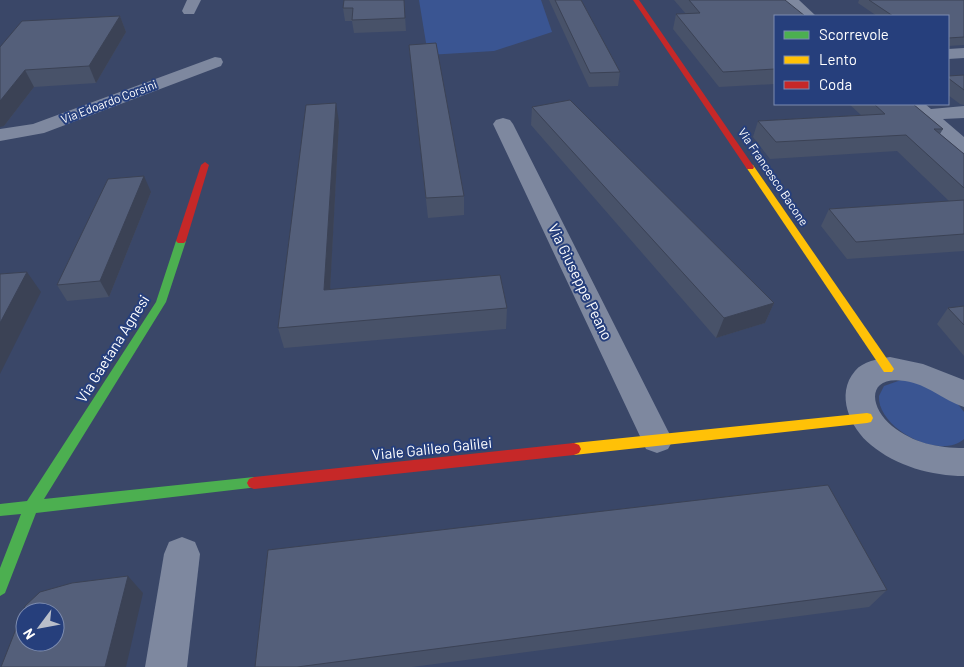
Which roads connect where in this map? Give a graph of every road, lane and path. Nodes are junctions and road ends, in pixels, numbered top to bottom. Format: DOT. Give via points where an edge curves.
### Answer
graph roads {
  1 [pos="636,0"];
  2 [pos="790,0"];
  3 [pos="808,15"];
  4 [pos="964,53"];
  5 [pos="949,54"];
  6 [pos="215,62"];
  7 [pos="920,109"];
  8 [pos="964,112"];
  9 [pos="503,124"];
  10 [pos="0,135"];
  11 [pos="964,147"];
  12 [pos="205,165"];
  13 [pos="888,369"];
  14 [pos="964,394"];
  15 [pos="867,418"];
  16 [pos="657,440"];
  17 [pos="960,469"];
  18 [pos="31,507"];
  19 [pos="0,510"];
  20 [pos="182,554"];
  21 [pos="0,588"];
  22 [pos="166,667"];
  1 -- 13 [label="street, Via Francesco Bacone"];
  2 -- 3 [label="street"];
  4 -- 5 [label="street"];
  6 -- 10 [label="street, Via Edoardo Corsini" via="37,129"];
  7 -- 8 [label="street"];
  7 -- 11 [label="street"];
  9 -- 16 [label="street, Via Giuseppe Peano"];
  12 -- 18 [label="street, Via Gaetana Agnesi" via="161,302"];
  13 -- 14 [label="street" via="922,372 943,380"];
  13 -- 15 [label="street" via="863,383 860,396"];
  15 -- 16 [label="street, Viale Galileo Galilei"];
  15 -- 17 [label="street" via="882,435 902,449"];
  16 -- 18 [label="street, Viale Galileo Galilei"];
  18 -- 19 [label="street, Viale Galileo Galilei"];
  18 -- 21 [label="street, Via Gaetana Agnesi"];
  20 -- 22 [label="street"];
}
